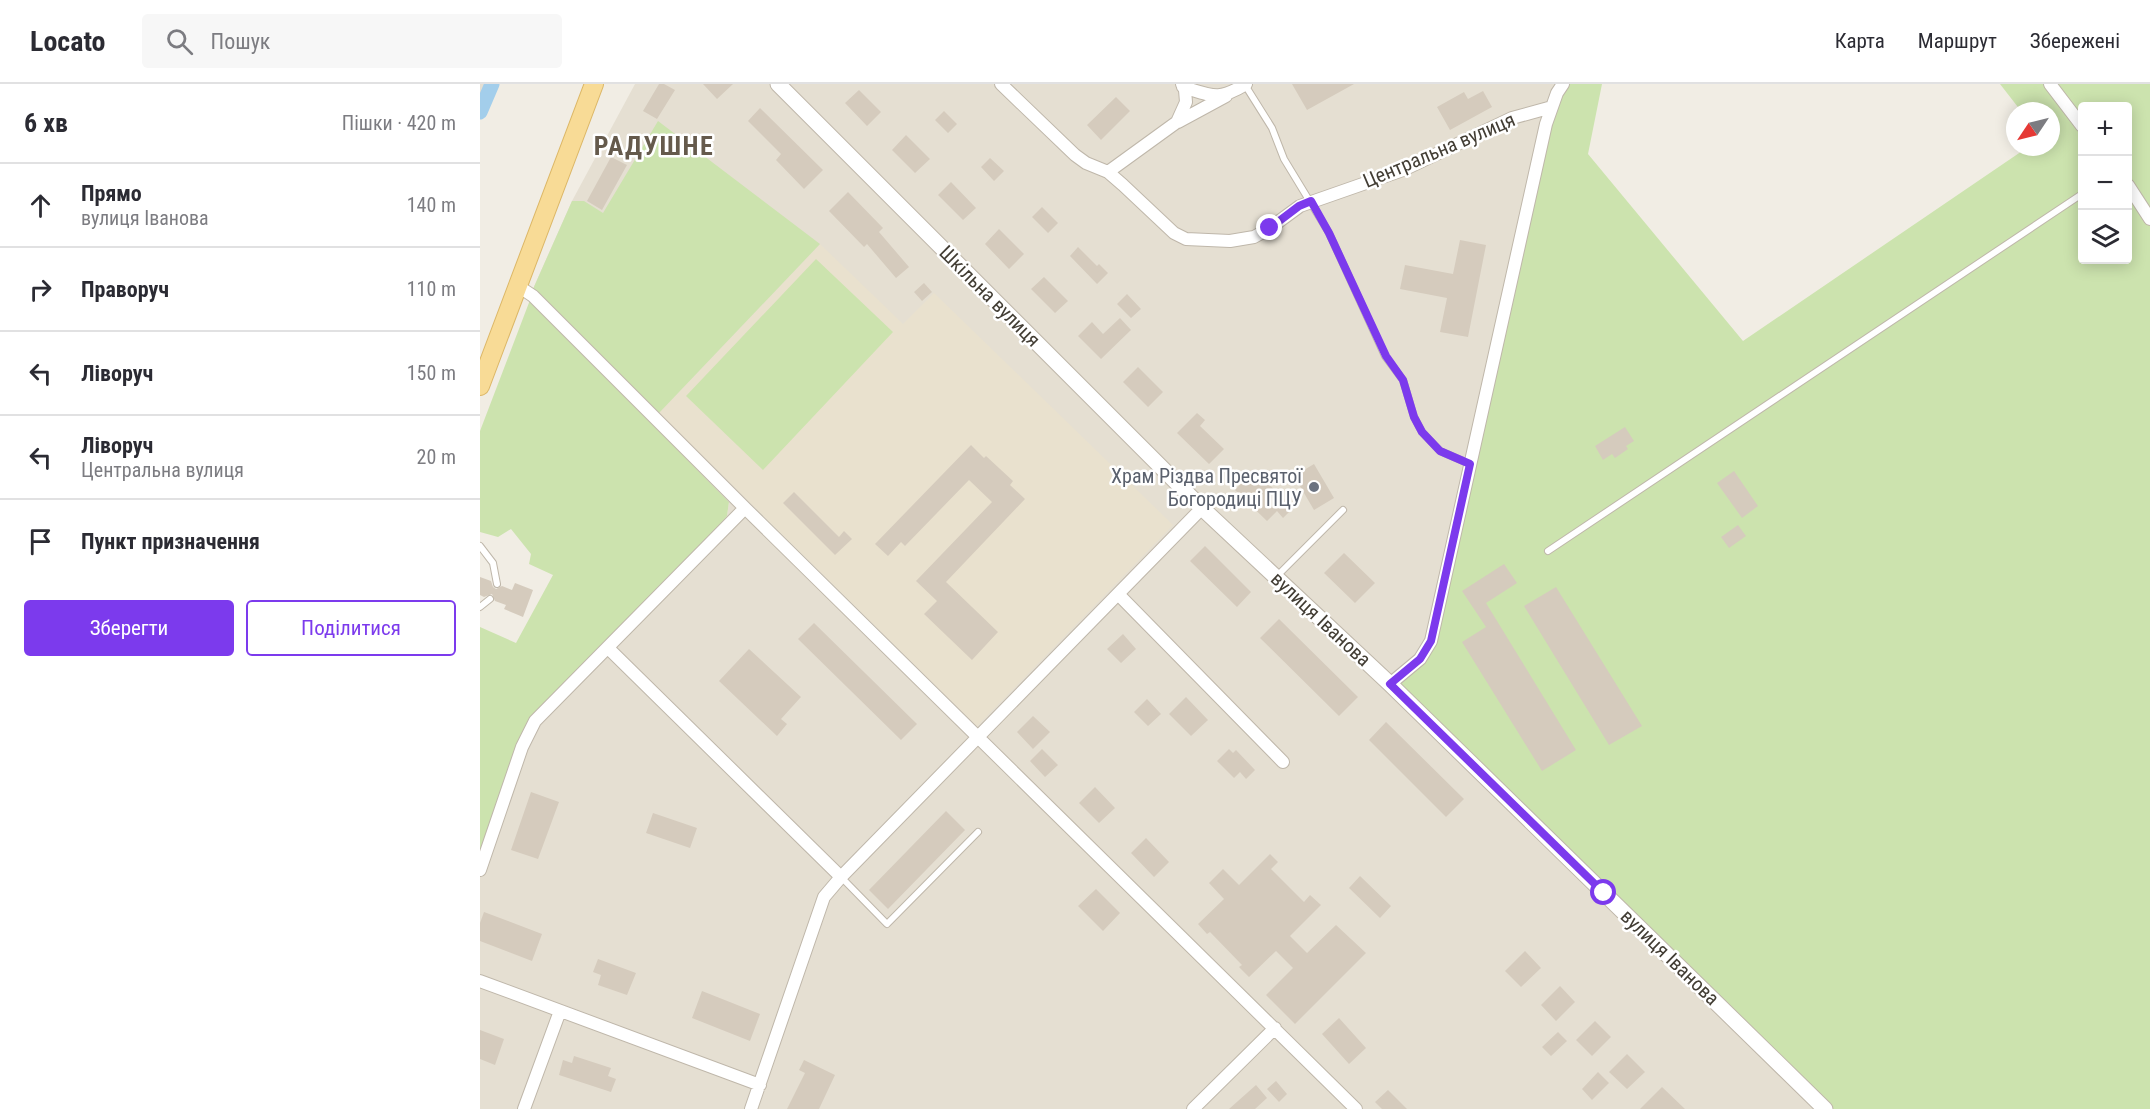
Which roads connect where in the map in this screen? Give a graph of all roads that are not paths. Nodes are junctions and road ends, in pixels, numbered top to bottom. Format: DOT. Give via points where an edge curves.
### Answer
graph roads {
  1 [pos="594,84"];
  2 [pos="778,84"];
  3 [pos="1001,84"];
  4 [pos="1246,84"];
  5 [pos="1563,84"];
  6 [pos="2050,84"];
  7 [pos="1183,85"];
  8 [pos="1229,94"];
  9 [pos="1552,107"];
  10 [pos="2078,121"];
  11 [pos="1177,122"];
  12 [pos="1108,172"];
  13 [pos="2132,192"];
  14 [pos="2078,197"];
  15 [pos="1311,201"];
  16 [pos="2150,219"];
  17 [pos="518,286"];
  18 [pos="480,386"];
  19 [pos="1470,464"];
  20 [pos="745,508"];
  21 [pos="1202,508"];
  22 [pos="1343,510"];
  23 [pos="480,546"];
  24 [pos="1548,551"];
  25 [pos="1276,577"];
  26 [pos="497,584"];
  27 [pos="1118,594"];
  28 [pos="490,599"];
  29 [pos="480,607"];
  30 [pos="608,648"];
  31 [pos="1390,684"];
  32 [pos="978,737"];
  33 [pos="1283,762"];
  34 [pos="978,832"];
  35 [pos="480,870"];
  36 [pos="841,877"];
  37 [pos="480,981"];
  38 [pos="560,1011"];
  39 [pos="1275,1028"];
  40 [pos="760,1085"];
  41 [pos="524,1109"];
  42 [pos="751,1109"];
  43 [pos="1193,1109"];
  44 [pos="1356,1109"];
  45 [pos="1825,1109"];
  1 -- 17 [label="main road"];
  2 -- 21 [label="street, Шкільна вулиця"];
  3 -- 12 [label="street, Центральна вулиця" via="1075,155"];
  4 -- 8 [label="street"];
  4 -- 15 [label="lane" via="1272,128 1284,159"];
  5 -- 9 [label="street"];
  6 -- 10 [label="street"];
  7 -- 8 [label="street" via="1212,96"];
  7 -- 11 [label="street" via="1186,102"];
  8 -- 11 [label="street"];
  9 -- 15 [label="street, Центральна вулиця" via="1512,118 1403,170"];
  9 -- 19 [label="street"];
  11 -- 12 [label="street"];
  12 -- 15 [label="street, Центральна вулиця" via="1174,234 1186,238 1230,241 1254,237"];
  13 -- 16 [label="street"];
  14 -- 24 [label="lane"];
  15 -- 19 [label="lane" via="1386,356 1403,380 1422,432 1440,451"];
  17 -- 18 [label="main road"];
  17 -- 20 [label="street"];
  19 -- 31 [label="street" via="1431,641 1420,659"];
  20 -- 30 [label="street"];
  20 -- 32 [label="street"];
  21 -- 25 [label="street, вулиця Іванова"];
  21 -- 27 [label="street"];
  22 -- 25 [label="lane"];
  23 -- 26 [label="lane" via="493,563"];
  25 -- 31 [label="street, вулиця Іванова"];
  27 -- 32 [label="street"];
  27 -- 33 [label="street"];
  28 -- 29 [label="lane"];
  30 -- 35 [label="street" via="535,721 522,747"];
  30 -- 36 [label="street"];
  31 -- 45 [label="street, вулиця Іванова"];
  32 -- 36 [label="street"];
  32 -- 39 [label="street"];
  34 -- 36 [label="lane" via="887,924"];
  36 -- 40 [label="street" via="824,897"];
  37 -- 38 [label="street"];
  38 -- 40 [label="street"];
  38 -- 41 [label="street"];
  39 -- 43 [label="street"];
  39 -- 44 [label="street"];
  40 -- 42 [label="street"];
}
